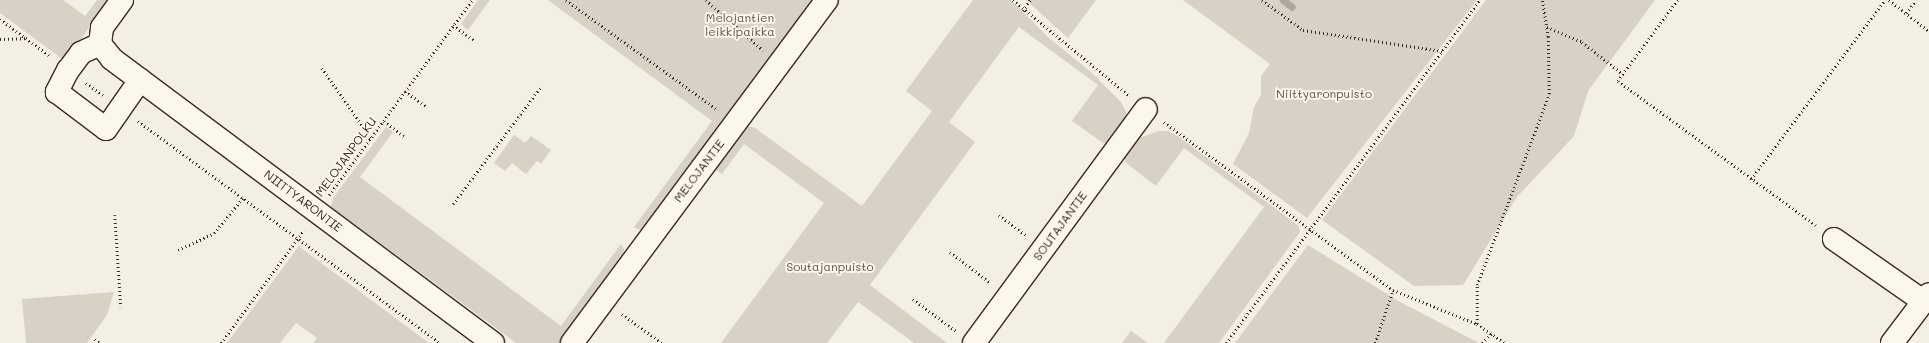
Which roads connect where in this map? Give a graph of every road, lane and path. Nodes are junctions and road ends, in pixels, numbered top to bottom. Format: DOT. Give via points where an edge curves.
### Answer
graph roads {
  1 [pos="122,0"];
  2 [pos="472,0"];
  3 [pos="566,0"];
  4 [pos="706,0"];
  5 [pos="827,0"];
  6 [pos="1013,0"];
  7 [pos="1030,0"];
  8 [pos="1262,0"];
  9 [pos="1480,0"];
  10 [pos="1542,0"];
  11 [pos="1678,0"];
  12 [pos="1885,0"];
  13 [pos="1889,0"];
  14 [pos="1916,0"];
  15 [pos="1023,11"];
  16 [pos="1906,13"];
  17 [pos="0,19"];
  18 [pos="453,25"];
  19 [pos="1547,27"];
  20 [pos="1929,31"];
  21 [pos="0,38"];
  22 [pos="25,38"];
  23 [pos="474,40"];
  24 [pos="106,51"];
  25 [pos="1442,51"];
  26 [pos="780,63"];
  27 [pos="322,68"];
  28 [pos="68,70"];
  29 [pos="1623,74"];
  30 [pos="140,80"];
  31 [pos="540,88"];
  32 [pos="405,91"];
  33 [pos="426,106"];
  34 [pos="120,108"];
  35 [pos="1146,109"];
  36 [pos="384,121"];
  37 [pos="736,122"];
  38 [pos="404,136"];
  39 [pos="371,138"];
  40 [pos="1751,179"];
  41 [pos="243,198"];
  42 [pos="453,204"];
  43 [pos="317,212"];
  44 [pos="999,215"];
  45 [pos="115,216"];
  46 [pos="1308,229"];
  47 [pos="1032,239"];
  48 [pos="1834,239"];
  49 [pos="297,240"];
  50 [pos="178,250"];
  51 [pos="950,252"];
  52 [pos="996,286"];
  53 [pos="1393,290"];
  54 [pos="1926,298"];
  55 [pos="913,299"];
  56 [pos="603,301"];
  57 [pos="121,307"];
  58 [pos="1477,324"];
  59 [pos="1492,333"];
  60 [pos="95,339"];
  61 [pos="968,339"];
  62 [pos="100,343"];
  63 [pos="221,343"];
  64 [pos="440,343"];
  65 [pos="493,343"];
  66 [pos="572,343"];
  67 [pos="662,343"];
  68 [pos="1226,343"];
  69 [pos="1375,343"];
  70 [pos="1482,343"];
  71 [pos="1505,343"];
  72 [pos="1892,343"];
  1 -- 24 [label="street" via="102,28"];
  2 -- 18 [label="path, MELOJANPOLKU"];
  3 -- 37 [label="path"];
  4 -- 26 [label="path" via="754,44"];
  5 -- 26 [label="street, MELOJANTIE"];
  6 -- 15 [label="path"];
  7 -- 15 [label="path"];
  8 -- 25 [label="path" via="1304,30"];
  9 -- 25 [label="path"];
  10 -- 19 [label="path"];
  11 -- 29 [label="path"];
  12 -- 40 [label="path"];
  13 -- 16 [label="path"];
  14 -- 16 [label="path"];
  15 -- 35 [label="path"];
  16 -- 20 [label="path"];
  17 -- 22 [label="path"];
  18 -- 23 [label="path"];
  18 -- 32 [label="path, MELOJANPOLKU"];
  19 -- 29 [label="path" via="1582,42"];
  19 -- 58 [label="path" via="1549,94 1477,285"];
  21 -- 22 [label="path"];
  22 -- 28 [label="path"];
  24 -- 28 [label="street" via="81,53"];
  24 -- 30 [label="street, NIITTYARONTIE"];
  25 -- 46 [label="path"];
  26 -- 37 [label="street, MELOJANTIE"];
  27 -- 39 [label="path"];
  28 -- 34 [label="path"];
  28 -- 34 [label="street" via="57,92 106,129"];
  29 -- 40 [label="path" via="1618,81"];
  30 -- 34 [label="street"];
  30 -- 43 [label="street, NIITTYARONTIE"];
  31 -- 42 [label="path"];
  32 -- 33 [label="path"];
  32 -- 36 [label="path, MELOJANPOLKU"];
  34 -- 41 [label="path"];
  35 -- 46 [label="path"];
  35 -- 61 [label="street, SOUTAJANTIE"];
  36 -- 38 [label="path"];
  36 -- 39 [label="path, MELOJANPOLKU"];
  37 -- 56 [label="street, MELOJANTIE"];
  39 -- 43 [label="path, MELOJANPOLKU"];
  40 -- 48 [label="path"];
  41 -- 49 [label="path"];
  41 -- 50 [label="path" via="214,233"];
  43 -- 49 [label="path, MELOJANPOLKU"];
  43 -- 65 [label="street, NIITTYARONTIE"];
  44 -- 47 [label="path"];
  45 -- 57 [label="path"];
  46 -- 53 [label="path"];
  46 -- 68 [label="path"];
  48 -- 54 [label="street"];
  49 -- 63 [label="path, MELOJANPOLKU"];
  49 -- 64 [label="path"];
  51 -- 52 [label="path"];
  53 -- 58 [label="path"];
  53 -- 69 [label="path"];
  54 -- 72 [label="street"];
  55 -- 61 [label="path"];
  56 -- 66 [label="street, MELOJANTIE"];
  56 -- 67 [label="path"];
  58 -- 59 [label="path"];
  59 -- 70 [label="path"];
  59 -- 71 [label="path"];
  60 -- 62 [label="path"];
}
